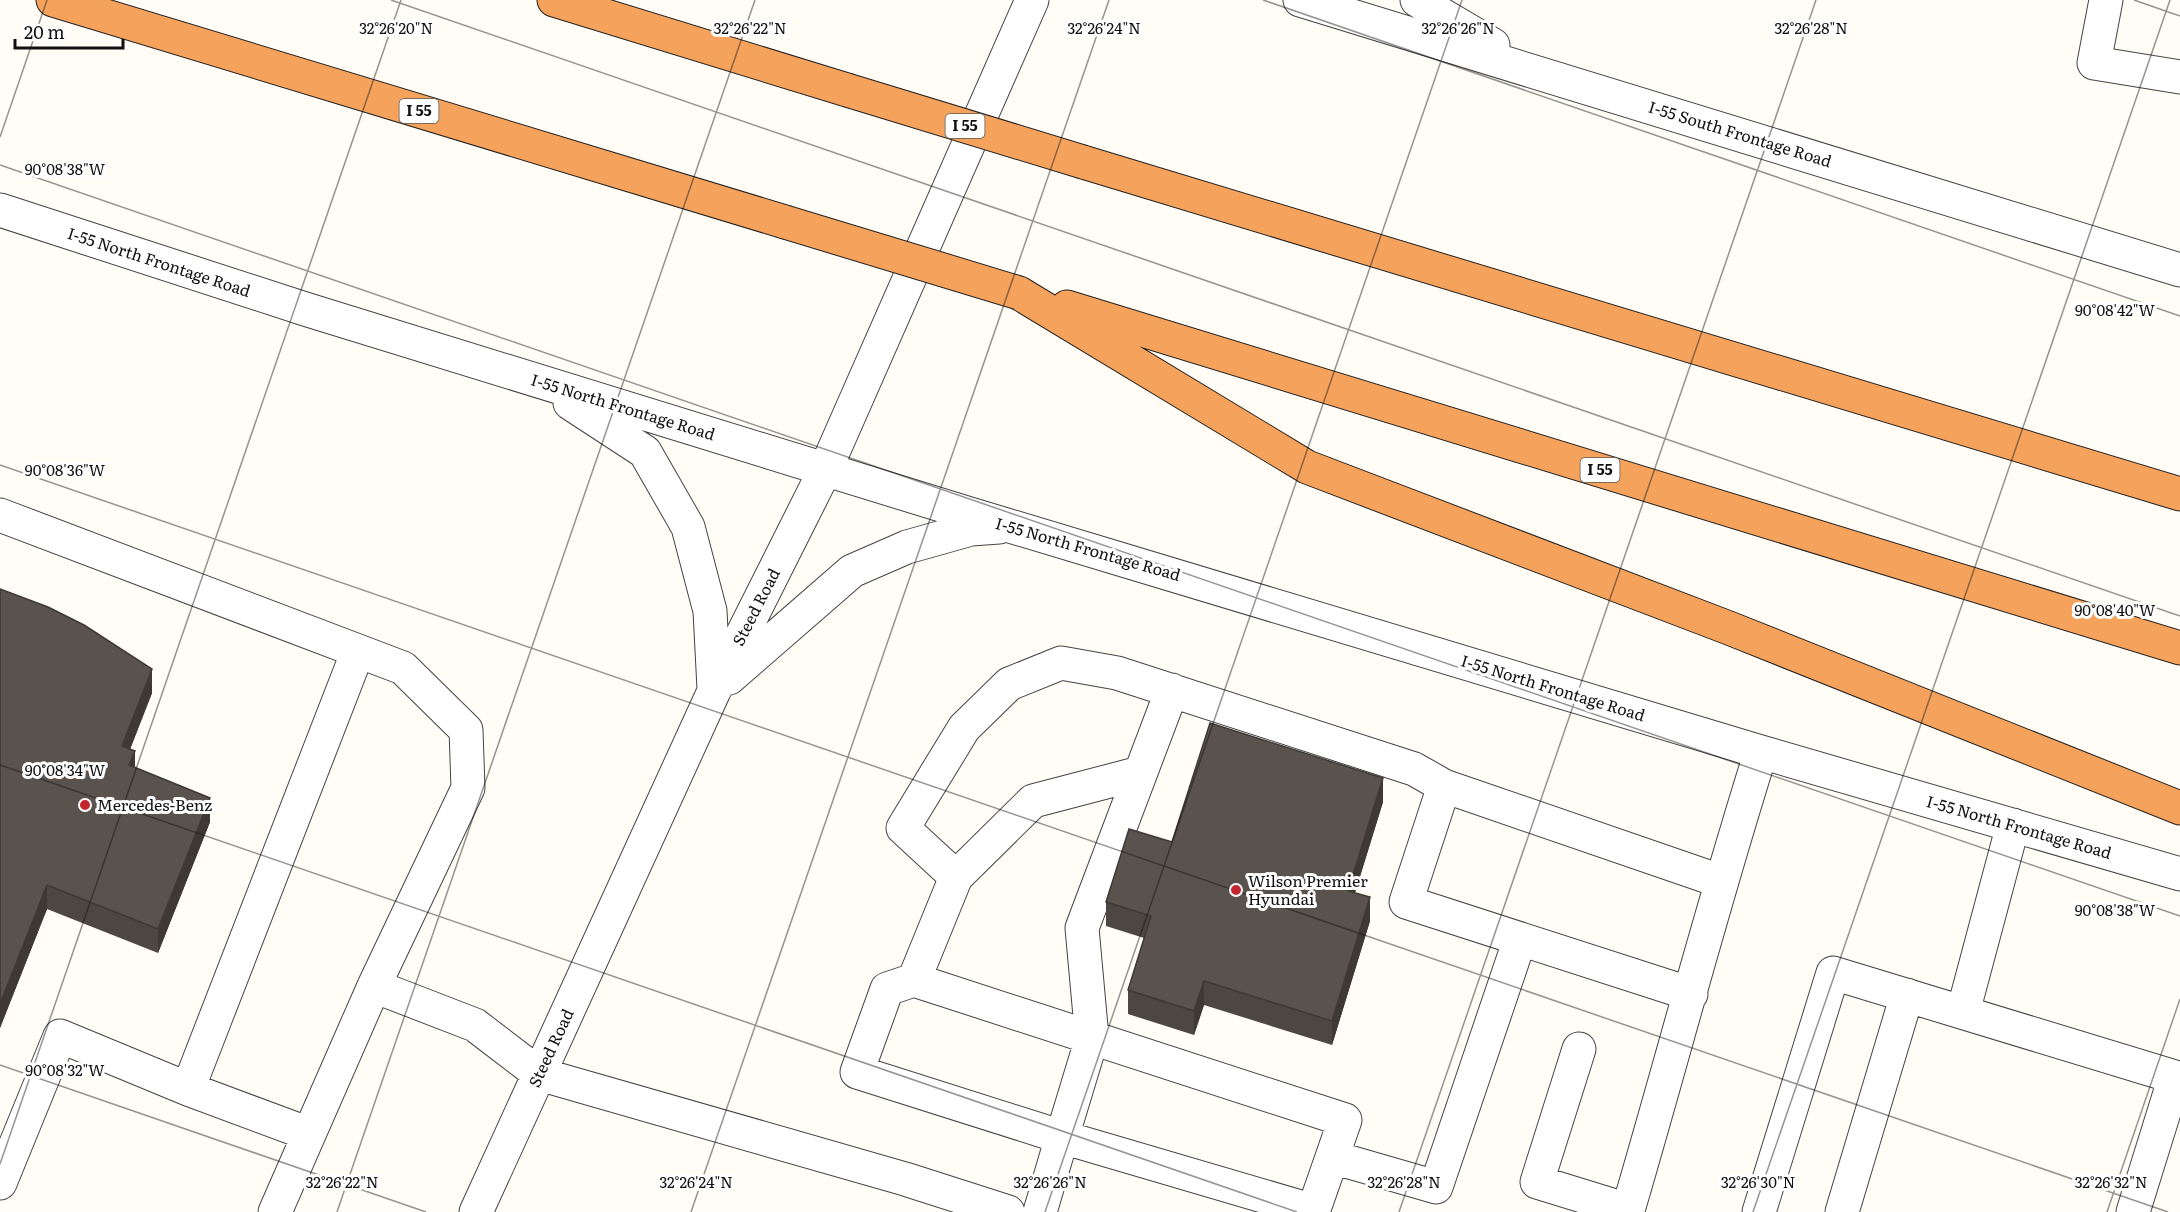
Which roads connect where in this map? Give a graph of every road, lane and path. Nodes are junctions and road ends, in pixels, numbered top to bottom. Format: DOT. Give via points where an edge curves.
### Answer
graph roads {
  1 [pos="53,0"];
  2 [pos="554,0"];
  3 [pos="1032,0"];
  4 [pos="1300,0"];
  5 [pos="1417,0"];
  6 [pos="2106,0"];
  7 [pos="1536,70"];
  8 [pos="2180,77"];
  9 [pos="0,210"];
  10 [pos="2180,270"];
  11 [pos="1019,293"];
  12 [pos="537,381"];
  13 [pos="826,468"];
  14 [pos="2180,494"];
  15 [pos="0,515"];
  16 [pos="1011,526"];
  17 [pos="2180,648"];
  18 [pos="358,651"];
  19 [pos="1172,690"];
  20 [pos="714,691"];
  21 [pos="1761,752"];
  22 [pos="1140,773"];
  23 [pos="1444,786"];
  24 [pos="2180,808"];
  25 [pos="2013,825"];
  26 [pos="2180,874"];
  27 [pos="956,877"];
  28 [pos="1720,881"];
  29 [pos="1520,939"];
  30 [pos="914,980"];
  31 [pos="374,986"];
  32 [pos="1691,994"];
  33 [pos="1907,995"];
  34 [pos="1963,1012"];
  35 [pos="1092,1038"];
  36 [pos="1579,1049"];
  37 [pos="539,1074"];
  38 [pos="188,1089"];
  39 [pos="309,1134"];
  40 [pos="1062,1137"];
  41 [pos="1332,1157"];
  42 [pos="0,1183"];
  43 [pos="1314,1211"];
  44 [pos="275,1212"];
  45 [pos="476,1212"];
  46 [pos="1008,1212"];
  47 [pos="1040,1212"];
  48 [pos="1760,1212"];
  49 [pos="1842,1212"];
  50 [pos="2133,1212"];
  1 -- 11 [label="highway, I 55, bridge"];
  2 -- 14 [label="highway, I 55, bridge"];
  3 -- 13 [label="street, Steed Road"];
  4 -- 7 [label="street, I-55 South Frontage Road"];
  5 -- 7 [label="street"];
  6 -- 8 [label="street" via="2094,63"];
  7 -- 10 [label="street, I-55 South Frontage Road"];
  9 -- 12 [label="street, I-55 North Frontage Road"];
  11 -- 17 [label="highway, I 55"];
  11 -- 24 [label="highway" via="1307,468 1718,624"];
  12 -- 13 [label="street, I-55 North Frontage Road"];
  12 -- 20 [label="street" via="645,452 688,527 710,611"];
  13 -- 16 [label="street, I-55 North Frontage Road"];
  13 -- 20 [label="street, Steed Road"];
  15 -- 18 [label="street"];
  16 -- 20 [label="street" via="971,529 907,547 852,571"];
  16 -- 21 [label="street, I-55 North Frontage Road"];
  18 -- 31 [label="street" via="403,668 466,730 468,788"];
  18 -- 38 [label="street"];
  19 -- 22 [label="street"];
  19 -- 23 [label="street" via="1414,769"];
  19 -- 27 [label="street" via="1117,673 1061,663 1009,684 964,728 903,828"];
  20 -- 37 [label="street, Steed Road"];
  21 -- 25 [label="street, I-55 North Frontage Road"];
  21 -- 28 [label="street"];
  22 -- 27 [label="street" via="1033,801"];
  22 -- 35 [label="street" via="1082,928"];
  23 -- 28 [label="street"];
  23 -- 29 [label="street" via="1406,902"];
  25 -- 26 [label="street, I-55 North Frontage Road"];
  25 -- 34 [label="street"];
  27 -- 30 [label="street"];
  28 -- 32 [label="street"];
  29 -- 32 [label="street"];
  29 -- 41 [label="street" via="1436,1187"];
  30 -- 35 [label="street"];
  30 -- 40 [label="street" via="887,988 857,1072"];
  31 -- 37 [label="street" via="475,1025"];
  31 -- 39 [label="street"];
  32 -- 36 [label="street" via="1628,1210 1537,1182"];
  33 -- 34 [label="street"];
  33 -- 48 [label="street" via="1833,973"];
  33 -- 49 [label="street"];
  34 -- 50 [label="street" via="2175,1077"];
  35 -- 40 [label="street"];
  35 -- 41 [label="street" via="1345,1120"];
  37 -- 45 [label="street, Steed Road"];
  37 -- 46 [label="street"];
  38 -- 39 [label="street"];
  38 -- 42 [label="street" via="60,1036"];
  39 -- 44 [label="street"];
  40 -- 43 [label="street"];
  40 -- 47 [label="street"];
  41 -- 43 [label="street"];
}
